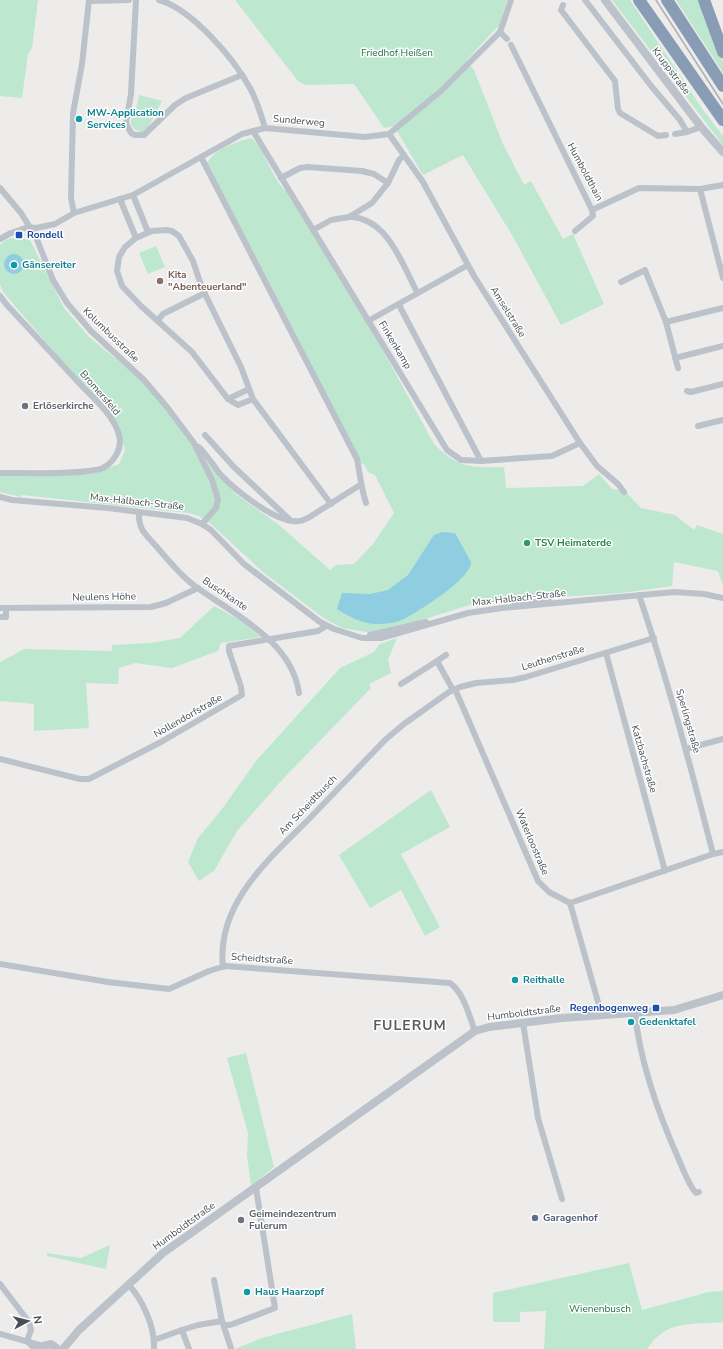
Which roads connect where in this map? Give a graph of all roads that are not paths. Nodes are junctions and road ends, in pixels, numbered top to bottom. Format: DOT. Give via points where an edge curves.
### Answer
graph roads {
  1 [pos="129,0"];
  2 [pos="136,0"];
  3 [pos="159,0"];
  4 [pos="510,0"];
  5 [pos="585,0"];
  6 [pos="605,0"];
  7 [pos="639,0"];
  8 [pos="647,0"];
  9 [pos="667,0"];
  10 [pos="704,0"];
  11 [pos="89,1"];
  12 [pos="563,5"];
  13 [pos="500,32"];
  14 [pos="507,39"];
  15 [pos="511,45"];
  16 [pos="723,52"];
  17 [pos="683,64"];
  18 [pos="242,75"];
  19 [pos="723,86"];
  20 [pos="723,120"];
  21 [pos="701,127"];
  22 [pos="265,128"];
  23 [pos="253,131"];
  24 [pos="688,132"];
  25 [pos="389,134"];
  26 [pos="675,134"];
  27 [pos="666,135"];
  28 [pos="723,152"];
  29 [pos="404,156"];
  30 [pos="201,157"];
  31 [pos="281,178"];
  32 [pos="388,183"];
  33 [pos="723,185"];
  34 [pos="0,188"];
  35 [pos="700,189"];
  36 [pos="134,195"];
  37 [pos="120,199"];
  38 [pos="592,210"];
  39 [pos="74,213"];
  40 [pos="349,217"];
  41 [pos="28,227"];
  42 [pos="313,230"];
  43 [pos="575,231"];
  44 [pos="148,232"];
  45 [pos="136,238"];
  46 [pos="0,239"];
  47 [pos="468,265"];
  48 [pos="723,278"];
  49 [pos="621,282"];
  50 [pos="417,292"];
  51 [pos="205,293"];
  52 [pos="0,296"];
  53 [pos="399,305"];
  54 [pos="723,308"];
  55 [pos="158,320"];
  56 [pos="368,321"];
  57 [pos="666,322"];
  58 [pos="723,346"];
  59 [pos="675,358"];
  60 [pos="678,368"];
  61 [pos="723,384"];
  62 [pos="249,389"];
  63 [pos="687,391"];
  64 [pos="228,399"];
  65 [pos="253,399"];
  66 [pos="723,420"];
  67 [pos="698,426"];
  68 [pos="205,435"];
  69 [pos="580,443"];
  70 [pos="195,445"];
  71 [pos="481,461"];
  72 [pos="0,473"];
  73 [pos="360,485"];
  74 [pos="624,492"];
  75 [pos="0,497"];
  76 [pos="366,503"];
  77 [pos="331,504"];
  78 [pos="139,512"];
  79 [pos="289,520"];
  80 [pos="202,524"];
  81 [pos="198,588"];
  82 [pos="639,595"];
  83 [pos="723,598"];
  84 [pos="3,608"];
  85 [pos="0,617"];
  86 [pos="326,626"];
  87 [pos="654,638"];
  88 [pos="269,640"];
  89 [pos="606,653"];
  90 [pos="446,654"];
  91 [pos="437,661"];
  92 [pos="401,684"];
  93 [pos="454,689"];
  94 [pos="299,694"];
  95 [pos="723,739"];
  96 [pos="686,749"];
  97 [pos="0,759"];
  98 [pos="723,852"];
  99 [pos="714,854"];
  100 [pos="665,871"];
  101 [pos="570,903"];
  102 [pos="0,964"];
  103 [pos="223,967"];
  104 [pos="723,995"];
  105 [pos="635,1013"];
  106 [pos="602,1016"];
  107 [pos="523,1023"];
  108 [pos="475,1031"];
  109 [pos="256,1188"];
  110 [pos="699,1192"];
  111 [pos="562,1199"];
  112 [pos="214,1280"];
  113 [pos="0,1284"];
  114 [pos="128,1284"];
  115 [pos="223,1323"];
  116 [pos="182,1330"];
  117 [pos="0,1334"];
  118 [pos="70,1339"];
  119 [pos="154,1340"];
  120 [pos="27,1341"];
  121 [pos="56,1347"];
  122 [pos="42,1348"];
  123 [pos="231,1348"];
  124 [pos="34,1349"];
  125 [pos="63,1349"];
  126 [pos="154,1349"];
  127 [pos="188,1349"];
  1 -- 11 [label="street"];
  2 -- 18 [label="street" via="131,94 126,123 135,136 144,135 186,98"];
  3 -- 18 [label="street" via="176,6 195,21"];
  4 -- 13 [label="street"];
  5 -- 24 [label="street"];
  6 -- 21 [label="street, Kruppstraße"];
  7 -- 17 [label="highway"];
  8 -- 17 [label="highway"];
  9 -- 19 [label="highway"];
  10 -- 16 [label="highway"];
  11 -- 39 [label="street" via="73,113 71,198"];
  12 -- 27 [label="street" via="561,10 616,81 620,113 658,136"];
  13 -- 14 [label="street"];
  13 -- 25 [label="street" via="441,91"];
  15 -- 38 [label="street, Humboldthain"];
  17 -- 20 [label="highway"];
  18 -- 22 [label="street" via="256,101"];
  21 -- 24 [label="street"];
  21 -- 28 [label="street, Kruppstraße"];
  22 -- 23 [label="street, Sunderweg"];
  22 -- 25 [label="street, Sunderweg" via="365,137"];
  23 -- 30 [label="street, Sunderweg" via="228,140"];
  23 -- 31 [label="street, Finkenkamp"];
  24 -- 26 [label="street"];
  25 -- 29 [label="street, Amselstraße"];
  29 -- 32 [label="street" via="399,160"];
  29 -- 47 [label="street, Amselstraße" via="423,182"];
  30 -- 36 [label="street, Sunderweg"];
  30 -- 73 [label="street" via="357,459 361,476"];
  31 -- 32 [label="street" via="300,168 308,167 362,171 374,174"];
  31 -- 42 [label="street, Finkenkamp"];
  32 -- 40 [label="street" via="372,203"];
  33 -- 35 [label="street, Humboldthain"];
  34 -- 41 [label="street, Kolumbusstraße" via="21,213"];
  35 -- 38 [label="street, Humboldthain" via="639,188"];
  35 -- 48 [label="street"];
  36 -- 37 [label="street, Sunderweg"];
  36 -- 44 [label="street"];
  37 -- 39 [label="street, Sunderweg"];
  37 -- 45 [label="street"];
  38 -- 43 [label="street" via="592,216"];
  39 -- 41 [label="street, Sunderweg" via="48,226"];
  40 -- 42 [label="street" via="331,220"];
  40 -- 50 [label="street" via="365,220 385,233"];
  41 -- 46 [label="street, Sunderweg"];
  41 -- 70 [label="street, Kolumbusstraße" via="36,237 53,280 66,303 91,332 144,380"];
  42 -- 56 [label="street, Finkenkamp"];
  44 -- 45 [label="street"];
  44 -- 51 [label="street" via="166,230 179,236 193,261"];
  45 -- 55 [label="street" via="125,247 119,257 118,278 127,293"];
  47 -- 50 [label="street"];
  47 -- 69 [label="street, Amselstraße"];
  49 -- 57 [label="street" via="645,270"];
  50 -- 53 [label="street" via="415,296"];
  51 -- 55 [label="street" via="163,314"];
  51 -- 62 [label="street"];
  52 -- 72 [label="street, Bromersfeld" via="99,404 120,437 117,454 101,468 68,472"];
  53 -- 56 [label="street"];
  53 -- 71 [label="street"];
  54 -- 57 [label="street"];
  55 -- 64 [label="street" via="192,352"];
  56 -- 71 [label="street, Finkenkamp" via="447,450 461,460"];
  57 -- 59 [label="street"];
  58 -- 59 [label="street"];
  59 -- 60 [label="street"];
  61 -- 63 [label="street"];
  62 -- 64 [label="street"];
  62 -- 65 [label="street"];
  64 -- 65 [label="street" via="238,405"];
  65 -- 77 [label="street" via="313,476"];
  66 -- 67 [label="street"];
  68 -- 79 [label="street"];
  69 -- 71 [label="street, Finkenkamp" via="552,456"];
  69 -- 74 [label="street, Amselstraße" via="597,466"];
  70 -- 79 [label="street, Kolumbusstraße" via="239,492 262,508"];
  70 -- 80 [label="street, Kolumbusstraße" via="218,499 216,508"];
  73 -- 76 [label="street"];
  73 -- 77 [label="street"];
  75 -- 78 [label="street, Max-Halbach-Straße"];
  77 -- 79 [label="street" via="300,521"];
  78 -- 80 [label="street, Max-Halbach-Straße" via="188,518"];
  78 -- 81 [label="street, Buschkante" via="140,528 169,562"];
  80 -- 86 [label="street, Max-Halbach-Straße" via="219,537 244,564"];
  81 -- 84 [label="street, Neulens Höhe" via="151,607"];
  81 -- 88 [label="street, Buschkante" via="244,618"];
  82 -- 83 [label="street, Max-Halbach-Straße" via="674,592"];
  82 -- 86 [label="street, Max-Halbach-Straße" via="468,613 381,638 362,638"];
  82 -- 87 [label="street, Sperlingstraße"];
  84 -- 85 [label="street, Neulens Höhe" via="6,617"];
  86 -- 88 [label="street, Nollendorfstraße" via="318,631"];
  87 -- 89 [label="street, Leuthenstraße"];
  87 -- 96 [label="street, Sperlingstraße"];
  88 -- 94 [label="street, Buschkante" via="293,669"];
  88 -- 97 [label="street, Nollendorfstraße" via="229,646 242,695 156,745 88,779"];
  89 -- 93 [label="street, Leuthenstraße" via="526,677 476,683"];
  89 -- 100 [label="street, Katzbachstraße"];
  90 -- 91 [label="street"];
  91 -- 92 [label="street"];
  91 -- 93 [label="street, Waterloostraße"];
  93 -- 101 [label="street, Waterloostraße" via="538,882 548,892"];
  93 -- 103 [label="street, Am Scheidtbusch" via="385,740 254,877 236,904 227,927 222,956"];
  95 -- 96 [label="street"];
  96 -- 99 [label="street, Sperlingstraße"];
  98 -- 99 [label="street"];
  99 -- 100 [label="street"];
  100 -- 101 [label="street"];
  101 -- 106 [label="street"];
  102 -- 103 [label="street, Scheidtstraße" via="108,982 169,989"];
  103 -- 108 [label="street, Scheidtstraße" via="450,983 460,995"];
  104 -- 105 [label="street, Humboldtstraße" via="674,1010"];
  105 -- 106 [label="street, Humboldtstraße"];
  105 -- 110 [label="street" via="643,1056 661,1115 688,1180 696,1193"];
  106 -- 107 [label="street, Humboldtstraße"];
  107 -- 108 [label="street, Humboldtstraße"];
  107 -- 111 [label="street" via="538,1118"];
  108 -- 109 [label="street, Humboldtstraße"];
  109 -- 114 [label="street, Humboldtstraße" via="163,1253"];
  109 -- 115 [label="street" via="275,1308 230,1325"];
  112 -- 115 [label="street"];
  113 -- 120 [label="street" via="29,1322 31,1330"];
  114 -- 118 [label="street, Humboldtstraße"];
  114 -- 119 [label="street" via="135,1292 151,1324"];
  115 -- 116 [label="street" via="198,1325"];
  115 -- 123 [label="street"];
  116 -- 119 [label="street"];
  116 -- 127 [label="street"];
  117 -- 120 [label="street, Humboldtstraße"];
  118 -- 121 [label="street, Humboldtstraße"];
  118 -- 125 [label="street, Humboldtstraße"];
  119 -- 126 [label="street"];
  120 -- 122 [label="street, Humboldtstraße"];
  120 -- 124 [label="street"];
  121 -- 122 [label="street, Humboldtstraße" via="51,1344"];
}
